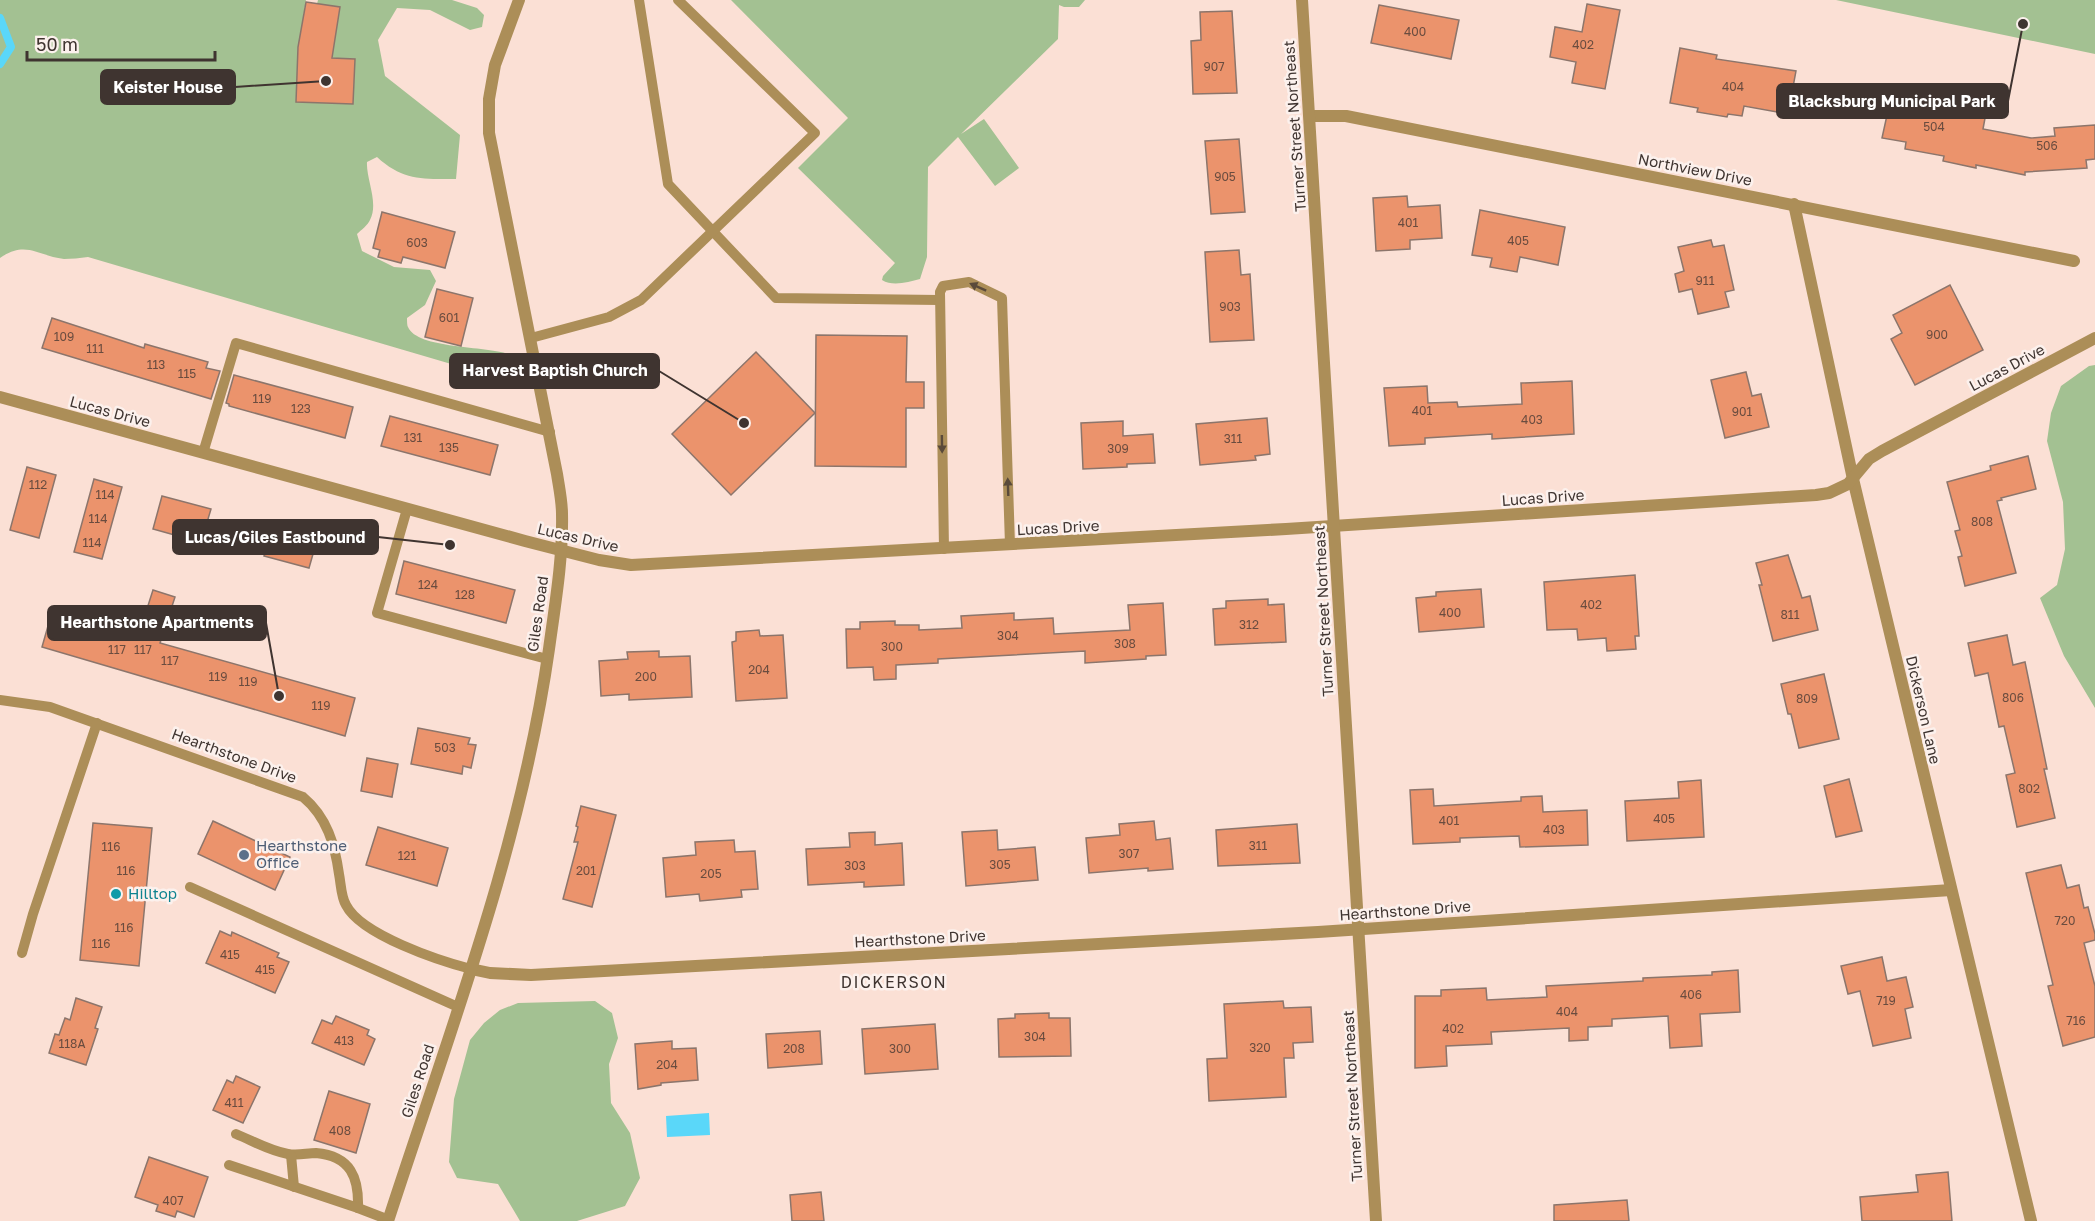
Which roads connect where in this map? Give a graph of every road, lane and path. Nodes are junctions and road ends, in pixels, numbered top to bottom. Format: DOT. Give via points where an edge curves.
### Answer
graph roads {
  1 [pos="519,0"];
  2 [pos="639,0"];
  3 [pos="678,0"];
  4 [pos="1302,0"];
  5 [pos="1310,116"];
  6 [pos="1794,204"];
  7 [pos="712,231"];
  8 [pos="2074,261"];
  9 [pos="939,300"];
  10 [pos="531,338"];
  11 [pos="2095,338"];
  12 [pos="0,397"];
  13 [pos="550,432"];
  14 [pos="203,453"];
  15 [pos="1853,479"];
  16 [pos="407,509"];
  17 [pos="1334,527"];
  18 [pos="1010,545"];
  19 [pos="944,549"];
  20 [pos="561,550"];
  21 [pos="547,659"];
  22 [pos="0,700"];
  23 [pos="97,723"];
  24 [pos="190,887"];
  25 [pos="1951,890"];
  26 [pos="1358,929"];
  27 [pos="22,953"];
  28 [pos="471,969"];
  29 [pos="458,1007"];
  30 [pos="236,1134"];
  31 [pos="291,1155"];
  32 [pos="229,1165"];
  33 [pos="294,1187"];
  34 [pos="358,1208"];
  35 [pos="389,1221"];
  36 [pos="1376,1221"];
  37 [pos="2031,1221"];
  1 -- 10 [label="street, Giles Road" via="495,65 489,133"];
  2 -- 7 [label="lane" via="668,184"];
  3 -- 7 [label="lane" via="815,133"];
  4 -- 5 [label="street, Turner Street Northeast"];
  5 -- 6 [label="street, Northview Drive" via="1346,116"];
  5 -- 17 [label="street, Turner Street Northeast"];
  6 -- 8 [label="street, Northview Drive"];
  6 -- 15 [label="street, Dickerson Lane"];
  7 -- 9 [label="lane" via="776,298"];
  7 -- 10 [label="lane" via="641,300 609,317"];
  18 -- 9 [label="lane, one-way" via="1002,298 969,282 943,286"];
  9 -- 19 [label="lane, one-way"];
  10 -- 13 [label="street, Giles Road"];
  11 -- 15 [label="street, Lucas Drive" via="1882,451 1869,459"];
  12 -- 14 [label="street, Lucas Drive"];
  13 -- 14 [label="lane" via="236,343"];
  13 -- 20 [label="street, Giles Road" via="562,512"];
  14 -- 16 [label="street, Lucas Drive"];
  15 -- 17 [label="street, Lucas Drive" via="1837,490 1816,495"];
  15 -- 25 [label="street, Dickerson Lane"];
  16 -- 20 [label="street, Lucas Drive"];
  16 -- 21 [label="lane" via="377,613"];
  17 -- 18 [label="street, Lucas Drive"];
  17 -- 26 [label="street, Turner Street Northeast"];
  18 -- 19 [label="street, Lucas Drive"];
  19 -- 20 [label="street, Lucas Drive" via="631,565"];
  20 -- 21 [label="street, Giles Road"];
  21 -- 28 [label="street, Giles Road" via="516,816"];
  22 -- 23 [label="lane, Hearthstone Drive" via="50,707"];
  23 -- 27 [label="lane"];
  23 -- 28 [label="lane, Hearthstone Drive" via="303,797 317,809 329,830 346,905 354,915 420,953"];
  24 -- 29 [label="lane"];
  25 -- 26 [label="street, Hearthstone Drive"];
  25 -- 37 [label="street, Dickerson Lane"];
  26 -- 28 [label="street, Hearthstone Drive" via="531,975 490,974"];
  26 -- 36 [label="street, Turner Street Northeast"];
  28 -- 29 [label="street, Giles Road"];
  29 -- 35 [label="street, Giles Road"];
  30 -- 31 [label="lane"];
  31 -- 33 [label="lane"];
  31 -- 34 [label="lane" via="316,1153 335,1157 353,1172"];
  32 -- 33 [label="lane"];
  33 -- 34 [label="lane"];
  34 -- 35 [label="lane"];
}
